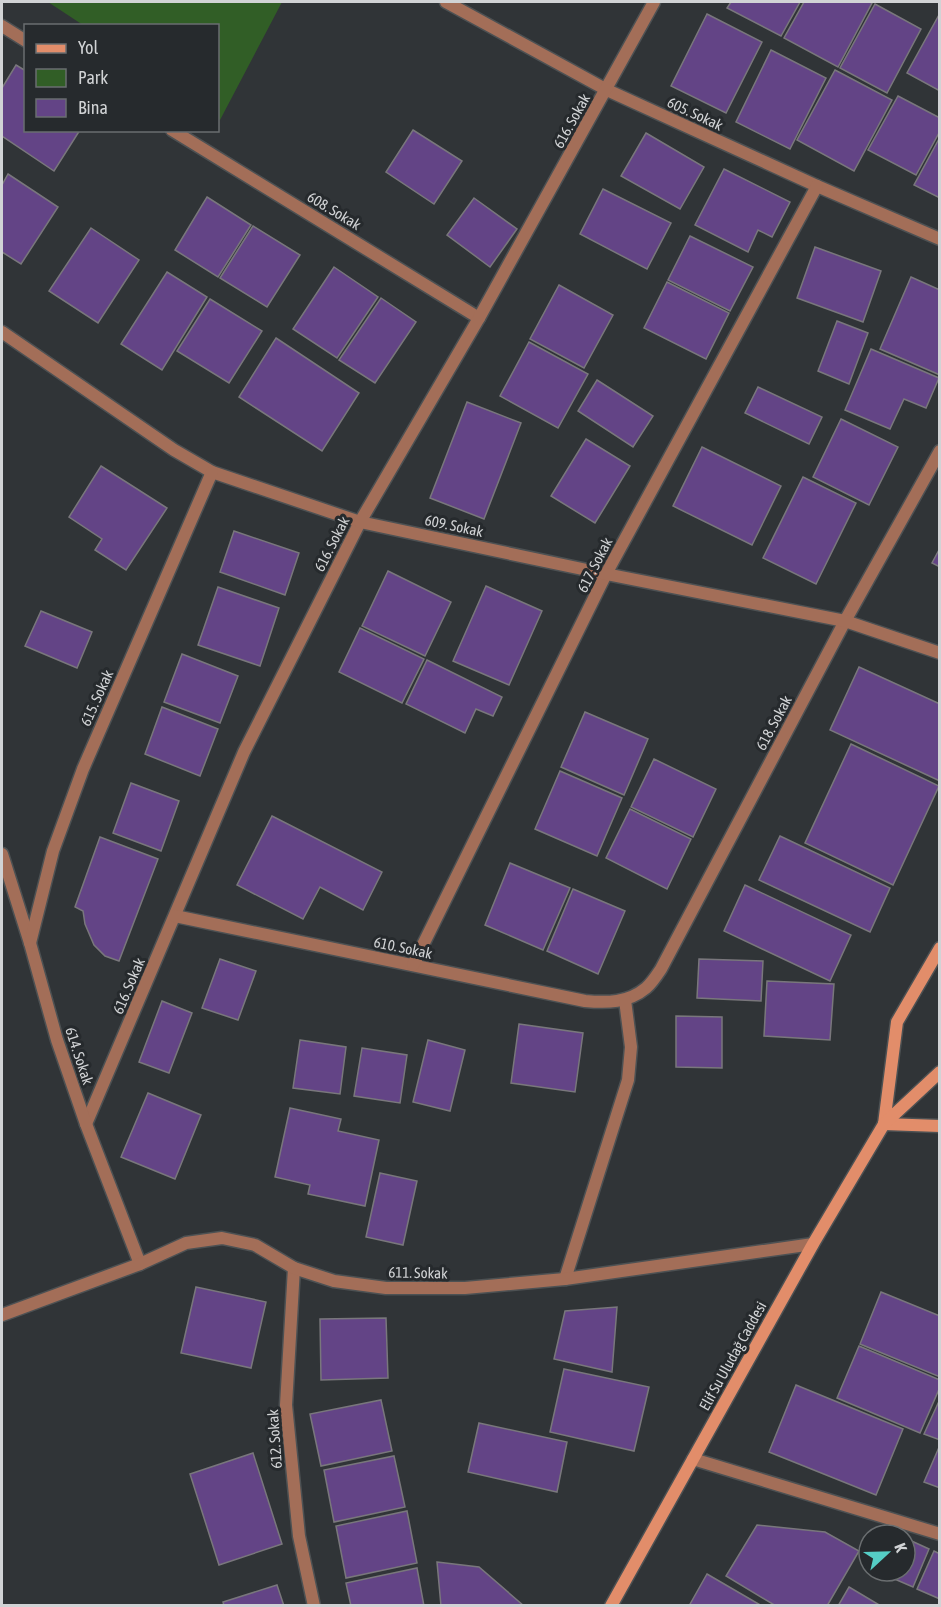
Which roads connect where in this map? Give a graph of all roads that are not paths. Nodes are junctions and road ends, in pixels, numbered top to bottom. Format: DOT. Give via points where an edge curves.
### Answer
graph roads {
  1 [pos="446,2"];
  2 [pos="654,2"];
  3 [pos="2,26"];
  4 [pos="24,40"];
  5 [pos="607,90"];
  6 [pos="175,132"];
  7 [pos="816,186"];
  8 [pos="939,239"];
  9 [pos="479,318"];
  10 [pos="2,332"];
  11 [pos="939,451"];
  12 [pos="212,472"];
  13 [pos="360,522"];
  14 [pos="606,574"];
  15 [pos="845,621"];
  16 [pos="939,653"];
  17 [pos="2,854"];
  18 [pos="175,916"];
  19 [pos="30,943"];
  20 [pos="939,948"];
  21 [pos="413,965"];
  22 [pos="625,1000"];
  23 [pos="939,1072"];
  24 [pos="884,1124"];
  25 [pos="86,1125"];
  26 [pos="939,1126"];
  27 [pos="813,1245"];
  28 [pos="140,1264"];
  29 [pos="294,1268"];
  30 [pos="565,1279"];
  31 [pos="2,1315"];
  32 [pos="693,1459"];
  33 [pos="939,1534"];
  34 [pos="314,1605"];
  35 [pos="611,1605"];
  1 -- 5 [label="street, 605. Sokak"];
  2 -- 5 [label="street, 616. Sokak"];
  3 -- 4 [label="street"];
  5 -- 7 [label="street, 605. Sokak"];
  5 -- 9 [label="street, 616. Sokak"];
  6 -- 9 [label="street, 608. Sokak"];
  7 -- 8 [label="street, 605. Sokak"];
  7 -- 14 [label="street, 617. Sokak"];
  9 -- 13 [label="street, 616. Sokak"];
  10 -- 12 [label="street, 609. Sokak"];
  11 -- 15 [label="street, 618. Sokak"];
  12 -- 13 [label="street, 609. Sokak"];
  12 -- 19 [label="street, 615. Sokak" via="83,769 53,851"];
  13 -- 14 [label="street, 609. Sokak"];
  13 -- 18 [label="street, 616. Sokak" via="244,752"];
  14 -- 15 [label="street, 609. Sokak"];
  14 -- 21 [label="street, 617. Sokak"];
  15 -- 16 [label="street, 609. Sokak"];
  15 -- 22 [label="street, 618. Sokak" via="662,969 646,988"];
  17 -- 19 [label="street, 614. Sokak"];
  18 -- 21 [label="street, 610. Sokak"];
  18 -- 25 [label="street, 616. Sokak"];
  19 -- 25 [label="street, 614. Sokak"];
  20 -- 24 [label="main road, Elif Su Uludağ Caddesi" via="897,1022"];
  21 -- 22 [label="street, 610. Sokak" via="585,1001"];
  22 -- 30 [label="street" via="631,1047 628,1080"];
  23 -- 24 [label="main road, Elif Su Uludağ Caddesi"];
  24 -- 26 [label="main road"];
  24 -- 27 [label="main road, Elif Su Uludağ Caddesi"];
  25 -- 28 [label="street, 614. Sokak"];
  27 -- 30 [label="street, 611. Sokak"];
  27 -- 32 [label="main road, Elif Su Uludağ Caddesi"];
  28 -- 29 [label="street, 611. Sokak" via="186,1243 222,1238 255,1245"];
  28 -- 31 [label="street, 611. Sokak"];
  29 -- 30 [label="street, 611. Sokak" via="334,1281 386,1288 465,1288"];
  29 -- 34 [label="street, 612. Sokak" via="286,1405 299,1536"];
  32 -- 33 [label="street"];
  32 -- 35 [label="main road, Elif Su Uludağ Caddesi"];
}
